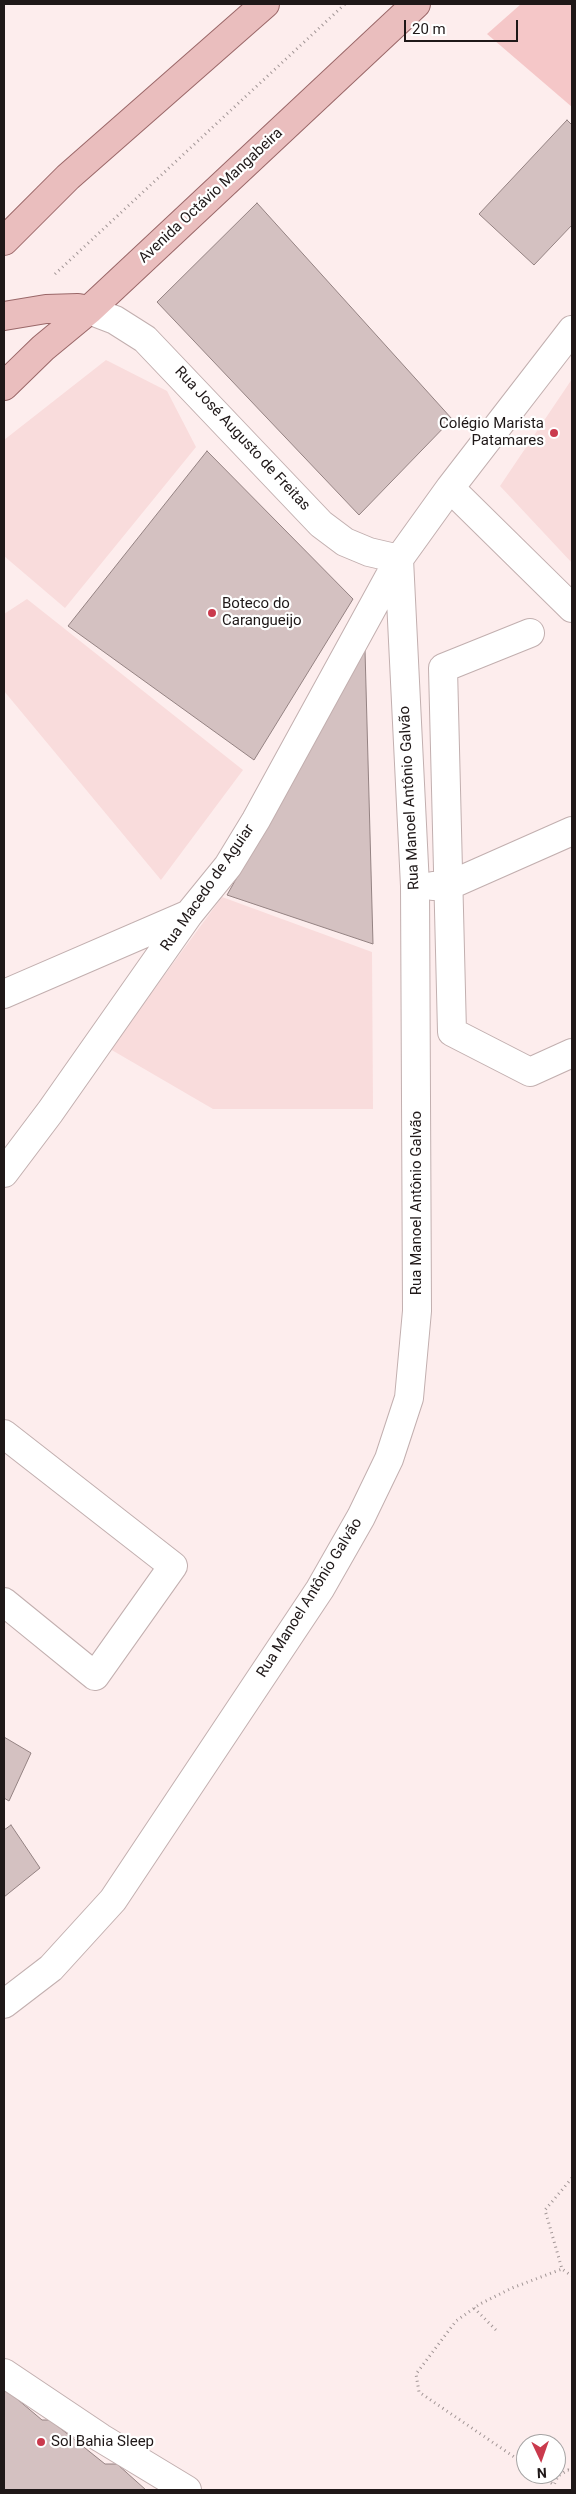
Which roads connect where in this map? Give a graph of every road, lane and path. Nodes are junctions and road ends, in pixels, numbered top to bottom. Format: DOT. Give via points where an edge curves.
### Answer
graph roads {
  1 [pos="265,4"];
  2 [pos="346,4"];
  3 [pos="416,4"];
  4 [pos="4,241"];
  5 [pos="90,310"];
  6 [pos="8,315"];
  7 [pos="572,330"];
  8 [pos="4,386"];
  9 [pos="450,488"];
  10 [pos="399,559"];
  11 [pos="572,608"];
  12 [pos="530,634"];
  13 [pos="572,831"];
  14 [pos="450,885"];
  15 [pos="415,886"];
  16 [pos="190,914"];
  17 [pos="4,994"];
  18 [pos="452,1032"];
  19 [pos="416,1034"];
  20 [pos="572,1053"];
  21 [pos="4,1173"];
  22 [pos="4,1434"];
  23 [pos="4,1602"];
  24 [pos="4,2004"];
  25 [pos="572,2178"];
  26 [pos="562,2269"];
  27 [pos="572,2276"];
  28 [pos="474,2308"];
  29 [pos="498,2332"];
  30 [pos="4,2373"];
  31 [pos="516,2458"];
  32 [pos="187,2490"];
  1 -- 4 [label="main road" via="68,177"];
  2 -- 6 [label="path"];
  3 -- 5 [label="main road, Avenida Octávio Mangabeira"];
  5 -- 6 [label="main road" via="78,308"];
  5 -- 8 [label="main road, Avenida Octávio Mangabeira" via="43,348"];
  5 -- 10 [label="street, Rua José Augusto de Freitas" via="115,320 145,339 321,524 345,542"];
  7 -- 9 [label="street"];
  9 -- 10 [label="street"];
  9 -- 11 [label="street"];
  10 -- 15 [label="street, Rua Manoel Antônio Galvão"];
  10 -- 16 [label="street, Rua Macedo de Aguiar" via="256,820 228,866"];
  12 -- 14 [label="street" via="443,668"];
  13 -- 14 [label="street"];
  14 -- 15 [label="street"];
  14 -- 18 [label="street"];
  15 -- 19 [label="street, Rua Manoel Antônio Galvão"];
  16 -- 17 [label="street"];
  16 -- 21 [label="street, Rua Macedo de Aguiar"];
  18 -- 19 [label="street"];
  18 -- 20 [label="street" via="530,1072"];
  19 -- 24 [label="street, Rua Manoel Antônio Galvão" via="417,1311 409,1398 389,1459 320,1589 113,1900 51,1968"];
  22 -- 23 [label="street" via="172,1566 94,1676"];
  25 -- 26 [label="path" via="545,2210"];
  26 -- 27 [label="path"];
  26 -- 28 [label="path" via="530,2280"];
  28 -- 29 [label="path"];
  28 -- 31 [label="path" via="456,2321 416,2374 419,2392"];
  30 -- 32 [label="street" via="101,2438"];
}
